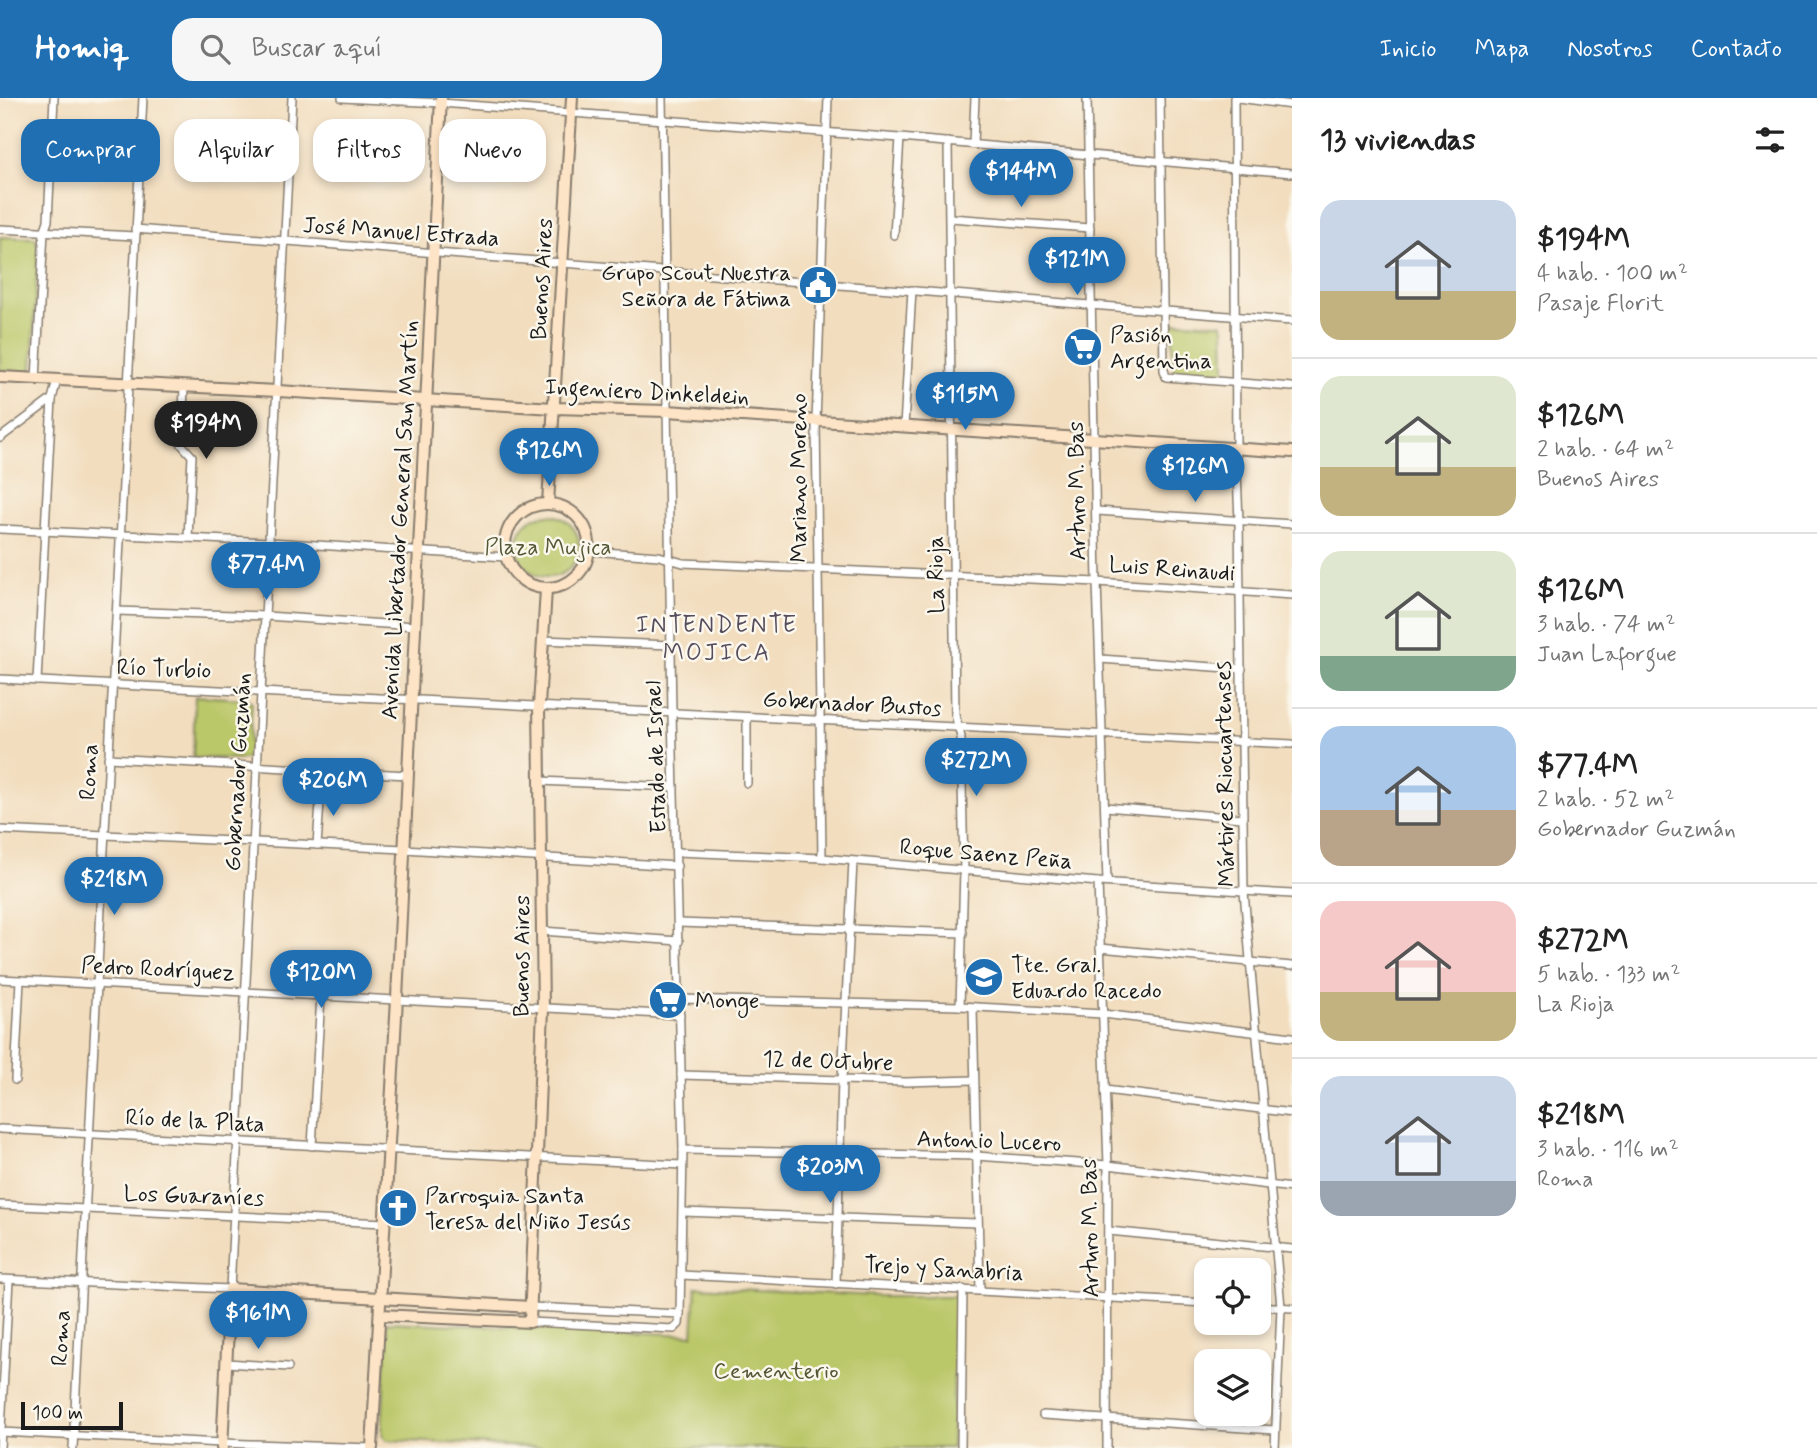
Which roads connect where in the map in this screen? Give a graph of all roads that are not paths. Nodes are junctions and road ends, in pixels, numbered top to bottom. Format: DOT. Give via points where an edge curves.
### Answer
graph roads {
  1 [pos="54,98"];
  2 [pos="143,98"];
  3 [pos="292,98"];
  4 [pos="342,98"];
  5 [pos="572,98"];
  6 [pos="662,98"];
  7 [pos="828,98"];
  8 [pos="975,98"];
  9 [pos="1087,98"];
  10 [pos="1160,98"];
  11 [pos="1236,98"];
  12 [pos="441,101"];
  13 [pos="1292,106"];
  14 [pos="572,114"];
  15 [pos="662,120"];
  16 [pos="826,133"];
  17 [pos="900,138"];
  18 [pos="948,142"];
  19 [pos="973,144"];
  20 [pos="1089,154"];
  21 [pos="1162,160"];
  22 [pos="1234,167"];
  23 [pos="1292,173"];
  24 [pos="950,218"];
  25 [pos="1090,228"];
  26 [pos="0,229"];
  27 [pos="44,232"];
  28 [pos="135,232"];
  29 [pos="894,234"];
  30 [pos="285,242"];
  31 [pos="434,252"];
  32 [pos="563,262"];
  33 [pos="665,270"];
  34 [pos="820,282"];
  35 [pos="912,290"];
  36 [pos="948,293"];
  37 [pos="1091,306"];
  38 [pos="1163,310"];
  39 [pos="1235,316"];
  40 [pos="1292,321"];
  41 [pos="0,377"];
  42 [pos="36,379"];
  43 [pos="57,380"];
  44 [pos="1235,383"];
  45 [pos="127,384"];
  46 [pos="184,386"];
  47 [pos="1292,387"];
  48 [pos="278,391"];
  49 [pos="52,399"];
  50 [pos="426,399"];
  51 [pos="554,408"];
  52 [pos="667,411"];
  53 [pos="816,422"];
  54 [pos="904,427"];
  55 [pos="951,430"];
  56 [pos="0,438"];
  57 [pos="1094,440"];
  58 [pos="1236,449"];
  59 [pos="1292,452"];
  60 [pos="548,503"];
  61 [pos="1097,511"];
  62 [pos="1239,521"];
  63 [pos="1292,524"];
  64 [pos="0,529"];
  65 [pos="45,532"];
  66 [pos="119,535"];
  67 [pos="188,538"];
  68 [pos="269,542"];
  69 [pos="590,551"];
  70 [pos="418,552"];
  71 [pos="506,557"];
  72 [pos="671,559"];
  73 [pos="817,569"];
  74 [pos="955,577"];
  75 [pos="1097,582"];
  76 [pos="546,589"];
  77 [pos="1240,592"];
  78 [pos="1292,595"];
  79 [pos="117,611"];
  80 [pos="266,616"];
  81 [pos="415,626"];
  82 [pos="542,640"];
  83 [pos="671,645"];
  84 [pos="1100,659"];
  85 [pos="1242,669"];
  86 [pos="0,679"];
  87 [pos="37,681"];
  88 [pos="113,686"];
  89 [pos="263,692"];
  90 [pos="411,701"];
  91 [pos="540,706"];
  92 [pos="672,712"];
  93 [pos="747,717"];
  94 [pos="818,720"];
  95 [pos="960,728"];
  96 [pos="1102,736"];
  97 [pos="1242,741"];
  98 [pos="1292,744"];
  99 [pos="108,758"];
  100 [pos="258,766"];
  101 [pos="407,775"];
  102 [pos="540,781"];
  103 [pos="747,783"];
  104 [pos="674,787"];
  105 [pos="321,789"];
  106 [pos="1105,807"];
  107 [pos="1242,818"];
  108 [pos="0,830"];
  109 [pos="104,835"];
  110 [pos="254,842"];
  111 [pos="317,845"];
  112 [pos="404,849"];
  113 [pos="677,852"];
  114 [pos="822,858"];
  115 [pos="541,859"];
  116 [pos="853,862"];
  117 [pos="677,866"];
  118 [pos="964,871"];
  119 [pos="1098,882"];
  120 [pos="1107,882"];
  121 [pos="1244,892"];
  122 [pos="1292,894"];
  123 [pos="678,923"];
  124 [pos="850,929"];
  125 [pos="542,931"];
  126 [pos="964,933"];
  127 [pos="679,941"];
  128 [pos="1100,948"];
  129 [pos="1249,962"];
  130 [pos="1292,966"];
  131 [pos="0,979"];
  132 [pos="20,980"];
  133 [pos="97,983"];
  134 [pos="246,992"];
  135 [pos="321,996"];
  136 [pos="397,998"];
  137 [pos="681,999"];
  138 [pos="846,1003"];
  139 [pos="960,1006"];
  140 [pos="973,1007"];
  141 [pos="543,1009"];
  142 [pos="1103,1014"];
  143 [pos="680,1015"];
  144 [pos="1255,1032"];
  145 [pos="1292,1037"];
  146 [pos="681,1075"];
  147 [pos="15,1080"];
  148 [pos="842,1080"];
  149 [pos="974,1080"];
  150 [pos="1105,1090"];
  151 [pos="1264,1108"];
  152 [pos="1292,1112"];
  153 [pos="0,1129"];
  154 [pos="89,1134"];
  155 [pos="238,1142"];
  156 [pos="312,1146"];
  157 [pos="389,1150"];
  158 [pos="683,1150"];
  159 [pos="840,1155"];
  160 [pos="976,1156"];
  161 [pos="536,1157"];
  162 [pos="682,1165"];
  163 [pos="1108,1165"];
  164 [pos="1271,1185"];
  165 [pos="1292,1188"];
  166 [pos="0,1205"];
  167 [pos="85,1210"];
  168 [pos="682,1212"];
  169 [pos="233,1216"];
  170 [pos="838,1219"];
  171 [pos="386,1223"];
  172 [pos="977,1223"];
  173 [pos="1109,1231"];
  174 [pos="1277,1247"];
  175 [pos="1292,1249"];
  176 [pos="681,1275"];
  177 [pos="0,1279"];
  178 [pos="9,1279"];
  179 [pos="82,1284"];
  180 [pos="836,1284"];
  181 [pos="230,1289"];
  182 [pos="963,1289"];
  183 [pos="980,1290"];
  184 [pos="1109,1297"];
  185 [pos="381,1298"];
  186 [pos="1194,1302"];
  187 [pos="531,1307"];
  188 [pos="1271,1307"];
  189 [pos="1281,1307"];
  190 [pos="1292,1308"];
  191 [pos="680,1314"];
  192 [pos="380,1315"];
  193 [pos="530,1322"];
  194 [pos="1280,1346"];
  195 [pos="1292,1347"];
  196 [pos="227,1363"];
  197 [pos="288,1367"];
  198 [pos="1,1405"];
  199 [pos="1043,1415"];
  200 [pos="1108,1421"];
  201 [pos="1275,1430"];
  202 [pos="1,1432"];
  203 [pos="74,1435"];
  204 [pos="222,1446"];
  205 [pos="0,1448"];
  206 [pos="74,1448"];
  207 [pos="372,1448"];
  208 [pos="961,1448"];
  209 [pos="1107,1448"];
  210 [pos="1275,1448"];
  1 -- 27 [label="street"];
  2 -- 28 [label="street, Roma"];
  3 -- 30 [label="street, Gobernador Guzmán"];
  4 -- 12 [label="street"];
  5 -- 14 [label="main road, Buenos Aires"];
  6 -- 15 [label="street, Estado de Israel"];
  7 -- 16 [label="street, Mariano Moreno"];
  8 -- 19 [label="street"];
  9 -- 20 [label="street, Arturo M. Bas"];
  10 -- 21 [label="street"];
  11 -- 13 [label="street"];
  11 -- 22 [label="street, Mártires Riocuartenses"];
  12 -- 14 [label="street"];
  12 -- 31 [label="main road, Avenida Libertador General San Martín"];
  14 -- 15 [label="street"];
  14 -- 32 [label="main road, Buenos Aires"];
  15 -- 16 [label="street"];
  15 -- 33 [label="street, Estado de Israel"];
  16 -- 17 [label="street"];
  16 -- 34 [label="street, Mariano Moreno"];
  17 -- 18 [label="street"];
  17 -- 29 [label="street"];
  18 -- 19 [label="street"];
  18 -- 24 [label="street, La Rioja"];
  19 -- 20 [label="street"];
  20 -- 21 [label="street"];
  20 -- 25 [label="street, Arturo M. Bas"];
  21 -- 22 [label="street"];
  21 -- 38 [label="street"];
  22 -- 23 [label="street"];
  22 -- 39 [label="street, Mártires Riocuartenses"];
  24 -- 25 [label="street"];
  24 -- 36 [label="street, La Rioja"];
  25 -- 37 [label="street, Arturo M. Bas"];
  26 -- 27 [label="street, José Manuel Estrada"];
  27 -- 28 [label="street, José Manuel Estrada"];
  27 -- 42 [label="street"];
  28 -- 30 [label="street, José Manuel Estrada"];
  28 -- 45 [label="street, Roma"];
  30 -- 31 [label="street, José Manuel Estrada"];
  30 -- 48 [label="street, Gobernador Guzmán"];
  31 -- 32 [label="street, José Manuel Estrada"];
  31 -- 50 [label="main road, Avenida Libertador General San Martín"];
  32 -- 33 [label="street, José Manuel Estrada"];
  32 -- 51 [label="main road, Buenos Aires"];
  33 -- 34 [label="street, José Manuel Estrada"];
  33 -- 52 [label="street, Estado de Israel"];
  34 -- 35 [label="street, José Manuel Estrada"];
  34 -- 53 [label="street, Mariano Moreno"];
  35 -- 36 [label="street, José Manuel Estrada"];
  35 -- 54 [label="street"];
  36 -- 37 [label="street, José Manuel Estrada"];
  36 -- 55 [label="street, La Rioja"];
  37 -- 38 [label="street, José Manuel Estrada"];
  37 -- 57 [label="street, Arturo M. Bas"];
  38 -- 39 [label="street, José Manuel Estrada"];
  38 -- 44 [label="street" via="1166,377"];
  39 -- 40 [label="street, José Manuel Estrada"];
  39 -- 44 [label="street, Mártires Riocuartenses"];
  41 -- 42 [label="main road, Ingeniero Dinkeldein"];
  42 -- 43 [label="main road, Ingeniero Dinkeldein"];
  43 -- 45 [label="main road, Ingeniero Dinkeldein"];
  43 -- 49 [label="street"];
  44 -- 47 [label="street"];
  44 -- 58 [label="street, Mártires Riocuartenses"];
  45 -- 46 [label="main road, Ingeniero Dinkeldein"];
  45 -- 66 [label="street, Roma"];
  46 -- 48 [label="main road, Ingeniero Dinkeldein"];
  46 -- 67 [label="street" via="181,445 192,456"];
  48 -- 50 [label="main road, Ingeniero Dinkeldein"];
  48 -- 68 [label="street, Gobernador Guzmán"];
  49 -- 56 [label="street"];
  49 -- 65 [label="street"];
  50 -- 51 [label="main road, Ingeniero Dinkeldein"];
  50 -- 70 [label="main road, Avenida Libertador General San Martín"];
  51 -- 52 [label="main road, Ingeniero Dinkeldein"];
  51 -- 60 [label="main road, Buenos Aires"];
  52 -- 53 [label="main road, Ingeniero Dinkeldein"];
  52 -- 72 [label="street, Estado de Israel"];
  53 -- 54 [label="main road, Ingeniero Dinkeldein"];
  53 -- 73 [label="street, Mariano Moreno"];
  54 -- 55 [label="main road, Ingeniero Dinkeldein"];
  55 -- 57 [label="main road, Ingeniero Dinkeldein"];
  55 -- 74 [label="street, La Rioja"];
  57 -- 58 [label="main road, Ingeniero Dinkeldein"];
  57 -- 61 [label="street, Arturo M. Bas"];
  58 -- 59 [label="main road, Ingeniero Dinkeldein"];
  58 -- 62 [label="street, Mártires Riocuartenses"];
  60 -- 69 [label="main road" via="562,506 579,519 589,537"];
  60 -- 71 [label="main road" via="517,516 506,535"];
  61 -- 62 [label="street"];
  61 -- 75 [label="street, Arturo M. Bas"];
  62 -- 63 [label="street"];
  62 -- 77 [label="street, Mártires Riocuartenses"];
  64 -- 65 [label="street"];
  65 -- 66 [label="street"];
  65 -- 87 [label="street"];
  66 -- 67 [label="street"];
  66 -- 79 [label="street, Roma"];
  67 -- 68 [label="street"];
  68 -- 70 [label="street"];
  68 -- 80 [label="street, Gobernador Guzmán"];
  69 -- 72 [label="street, Luis Reinaudi"];
  69 -- 76 [label="main road" via="580,574"];
  70 -- 71 [label="street"];
  70 -- 81 [label="main road, Avenida Libertador General San Martín"];
  71 -- 76 [label="main road" via="521,580"];
  72 -- 73 [label="street, Luis Reinaudi"];
  72 -- 83 [label="street, Estado de Israel"];
  73 -- 74 [label="street, Luis Reinaudi"];
  73 -- 94 [label="street, Mariano Moreno"];
  74 -- 75 [label="street, Luis Reinaudi"];
  74 -- 95 [label="street, La Rioja" via="955,714"];
  75 -- 77 [label="street, Luis Reinaudi"];
  75 -- 84 [label="street, Arturo M. Bas"];
  76 -- 82 [label="main road, Buenos Aires"];
  77 -- 78 [label="street, Luis Reinaudi"];
  77 -- 85 [label="street, Mártires Riocuartenses"];
  79 -- 80 [label="street"];
  79 -- 88 [label="street, Roma"];
  80 -- 81 [label="street"];
  80 -- 89 [label="street, Gobernador Guzmán"];
  81 -- 90 [label="main road, Avenida Libertador General San Martín"];
  82 -- 83 [label="street"];
  82 -- 91 [label="main road, Buenos Aires"];
  83 -- 92 [label="street, Estado de Israel"];
  84 -- 85 [label="street"];
  84 -- 96 [label="street, Arturo M. Bas"];
  85 -- 97 [label="street, Mártires Riocuartenses"];
  86 -- 87 [label="street, Río Turbio"];
  87 -- 88 [label="street, Río Turbio"];
  88 -- 89 [label="street, Río Turbio"];
  88 -- 99 [label="street, Roma"];
  89 -- 90 [label="street, Río Turbio"];
  89 -- 100 [label="street, Gobernador Guzmán"];
  90 -- 91 [label="street, Gobernador Bustos"];
  90 -- 101 [label="main road, Avenida Libertador General San Martín"];
  91 -- 92 [label="street, Gobernador Bustos"];
  91 -- 102 [label="main road, Buenos Aires"];
  92 -- 93 [label="street, Gobernador Bustos"];
  92 -- 104 [label="street, Estado de Israel"];
  93 -- 94 [label="street, Gobernador Bustos"];
  93 -- 103 [label="street"];
  94 -- 95 [label="street, Gobernador Bustos"];
  94 -- 114 [label="street, Mariano Moreno"];
  95 -- 96 [label="street, Gobernador Bustos"];
  95 -- 118 [label="street, La Rioja"];
  96 -- 97 [label="street, Gobernador Bustos"];
  96 -- 106 [label="street, Arturo M. Bas"];
  97 -- 98 [label="street, Gobernador Bustos"];
  97 -- 107 [label="street, Mártires Riocuartenses"];
  99 -- 100 [label="street"];
  99 -- 109 [label="street, Roma"];
  100 -- 101 [label="street"];
  100 -- 110 [label="street, Gobernador Guzmán"];
  101 -- 112 [label="main road, Avenida Libertador General San Martín"];
  102 -- 104 [label="street"];
  102 -- 115 [label="main road, Buenos Aires"];
  104 -- 113 [label="street, Estado de Israel"];
  105 -- 111 [label="street"];
  106 -- 107 [label="street"];
  106 -- 120 [label="street, Arturo M. Bas"];
  107 -- 121 [label="street, Mártires Riocuartenses"];
  108 -- 109 [label="street"];
  109 -- 110 [label="street"];
  109 -- 133 [label="street, Roma"];
  110 -- 111 [label="street"];
  110 -- 134 [label="street, Gobernador Guzmán"];
  111 -- 112 [label="street"];
  112 -- 115 [label="street"];
  112 -- 136 [label="main road, Avenida Libertador General San Martín"];
  113 -- 114 [label="street, Roque Saenz Peña"];
  113 -- 117 [label="street, Estado de Israel"];
  114 -- 116 [label="street, Roque Saenz Peña"];
  115 -- 117 [label="street"];
  115 -- 125 [label="main road, Buenos Aires"];
  116 -- 118 [label="street, Roque Saenz Peña"];
  116 -- 124 [label="street"];
  117 -- 123 [label="street, Estado de Israel"];
  118 -- 119 [label="street, Roque Saenz Peña"];
  118 -- 126 [label="street, La Rioja"];
  119 -- 120 [label="street, Roque Saenz Peña"];
  119 -- 128 [label="street, Arturo M. Bas"];
  120 -- 121 [label="street, Roque Saenz Peña"];
  121 -- 122 [label="street, Roque Saenz Peña"];
  121 -- 129 [label="street, Mártires Riocuartenses"];
  123 -- 124 [label="street"];
  123 -- 127 [label="street, Estado de Israel"];
  124 -- 126 [label="street"];
  124 -- 138 [label="street"];
  125 -- 127 [label="street"];
  125 -- 141 [label="main road, Buenos Aires"];
  126 -- 139 [label="street, La Rioja"];
  127 -- 137 [label="street, Estado de Israel"];
  128 -- 129 [label="street"];
  128 -- 142 [label="street, Arturo M. Bas"];
  129 -- 130 [label="street"];
  129 -- 144 [label="street, Mártires Riocuartenses"];
  131 -- 132 [label="street, Pedro Rodríguez"];
  132 -- 133 [label="street, Pedro Rodríguez"];
  132 -- 147 [label="street"];
  133 -- 134 [label="street, Pedro Rodríguez"];
  133 -- 154 [label="street, Roma"];
  134 -- 135 [label="street, Pedro Rodríguez"];
  134 -- 155 [label="street, Gobernador Guzmán"];
  135 -- 136 [label="street, Pedro Rodríguez"];
  135 -- 156 [label="street"];
  136 -- 141 [label="street, Pedro Rodríguez"];
  136 -- 157 [label="main road, Avenida Libertador General San Martín"];
  137 -- 138 [label="street"];
  137 -- 143 [label="street, Estado de Israel"];
  138 -- 139 [label="street"];
  138 -- 148 [label="street"];
  139 -- 140 [label="street"];
  140 -- 142 [label="street"];
  140 -- 149 [label="street"];
  141 -- 143 [label="street, Pedro Rodríguez"];
  141 -- 161 [label="main road, Buenos Aires"];
  142 -- 144 [label="street"];
  142 -- 150 [label="street, Arturo M. Bas"];
  143 -- 146 [label="street, Estado de Israel"];
  144 -- 145 [label="street"];
  144 -- 151 [label="street, Mártires Riocuartenses"];
  146 -- 148 [label="street, 12 de Octubre"];
  146 -- 158 [label="street, Estado de Israel"];
  148 -- 149 [label="street, 12 de Octubre"];
  148 -- 159 [label="street"];
  149 -- 160 [label="street"];
  150 -- 151 [label="street"];
  150 -- 163 [label="street, Arturo M. Bas"];
  151 -- 152 [label="street"];
  151 -- 164 [label="street, Mártires Riocuartenses"];
  153 -- 154 [label="street, Río de la Plata"];
  154 -- 155 [label="street, Río de la Plata"];
  154 -- 167 [label="street, Roma"];
  155 -- 156 [label="street, Río de la Plata"];
  155 -- 169 [label="street, Gobernador Guzmán"];
  156 -- 157 [label="street, Río de la Plata"];
  157 -- 161 [label="street"];
  157 -- 171 [label="main road, Avenida Libertador General San Martín"];
  158 -- 159 [label="street, Antonio Lucero"];
  158 -- 162 [label="street, Estado de Israel"];
  159 -- 160 [label="street, Antonio Lucero"];
  159 -- 170 [label="street"];
  160 -- 163 [label="street, Antonio Lucero"];
  160 -- 172 [label="street"];
  161 -- 162 [label="street"];
  161 -- 187 [label="main road, Buenos Aires"];
  162 -- 168 [label="street, Estado de Israel"];
  163 -- 164 [label="street, Antonio Lucero"];
  163 -- 173 [label="street, Arturo M. Bas"];
  164 -- 165 [label="street, Antonio Lucero"];
  164 -- 174 [label="street, Mártires Riocuartenses"];
  166 -- 167 [label="street, Los Guaraníes"];
  167 -- 169 [label="street, Los Guaraníes"];
  167 -- 179 [label="street, Roma"];
  168 -- 170 [label="street"];
  168 -- 176 [label="street, Estado de Israel"];
  169 -- 171 [label="street, Los Guaraníes"];
  169 -- 181 [label="street, Gobernador Guzmán"];
  170 -- 172 [label="street"];
  170 -- 180 [label="street"];
  171 -- 185 [label="main road, Avenida Libertador General San Martín"];
  172 -- 183 [label="street"];
  173 -- 174 [label="street"];
  173 -- 184 [label="street, Arturo M. Bas"];
  174 -- 175 [label="street"];
  174 -- 189 [label="street, Mártires Riocuartenses"];
  176 -- 180 [label="street, Trejo y Sanabria"];
  176 -- 191 [label="street, Estado de Israel"];
  177 -- 178 [label="street"];
  178 -- 179 [label="street"];
  178 -- 198 [label="street"];
  179 -- 181 [label="street"];
  179 -- 203 [label="street, Roma"];
  180 -- 182 [label="street, Trejo y Sanabria"];
  181 -- 185 [label="main road"];
  181 -- 196 [label="main road, Gobernador Guzmán"];
  182 -- 183 [label="street, Trejo y Sanabria"];
  182 -- 208 [label="street"];
  183 -- 184 [label="street, Trejo y Sanabria"];
  184 -- 186 [label="street, Trejo y Sanabria"];
  184 -- 200 [label="street, Arturo M. Bas"];
  185 -- 187 [label="main road"];
  185 -- 192 [label="main road, Avenida Libertador General San Martín"];
  187 -- 191 [label="street"];
  187 -- 193 [label="main road, Buenos Aires"];
  188 -- 189 [label="street"];
  189 -- 190 [label="street"];
  189 -- 194 [label="street, Mártires Riocuartenses"];
  191 -- 193 [label="street, Estado de Israel" via="674,1329"];
  192 -- 193 [label="main road"];
  192 -- 207 [label="main road, Avenida Libertador General San Martín"];
  194 -- 195 [label="street"];
  194 -- 201 [label="street, Mártires Riocuartenses"];
  196 -- 197 [label="street"];
  196 -- 204 [label="main road, Gobernador Guzmán"];
  198 -- 202 [label="street"];
  199 -- 200 [label="street"];
  200 -- 201 [label="street"];
  200 -- 209 [label="street, Arturo M. Bas"];
  201 -- 210 [label="street, Mártires Riocuartenses"];
  202 -- 203 [label="street"];
  202 -- 205 [label="street"];
  203 -- 204 [label="street"];
  203 -- 206 [label="street, Roma"];
  204 -- 207 [label="street"];
}
